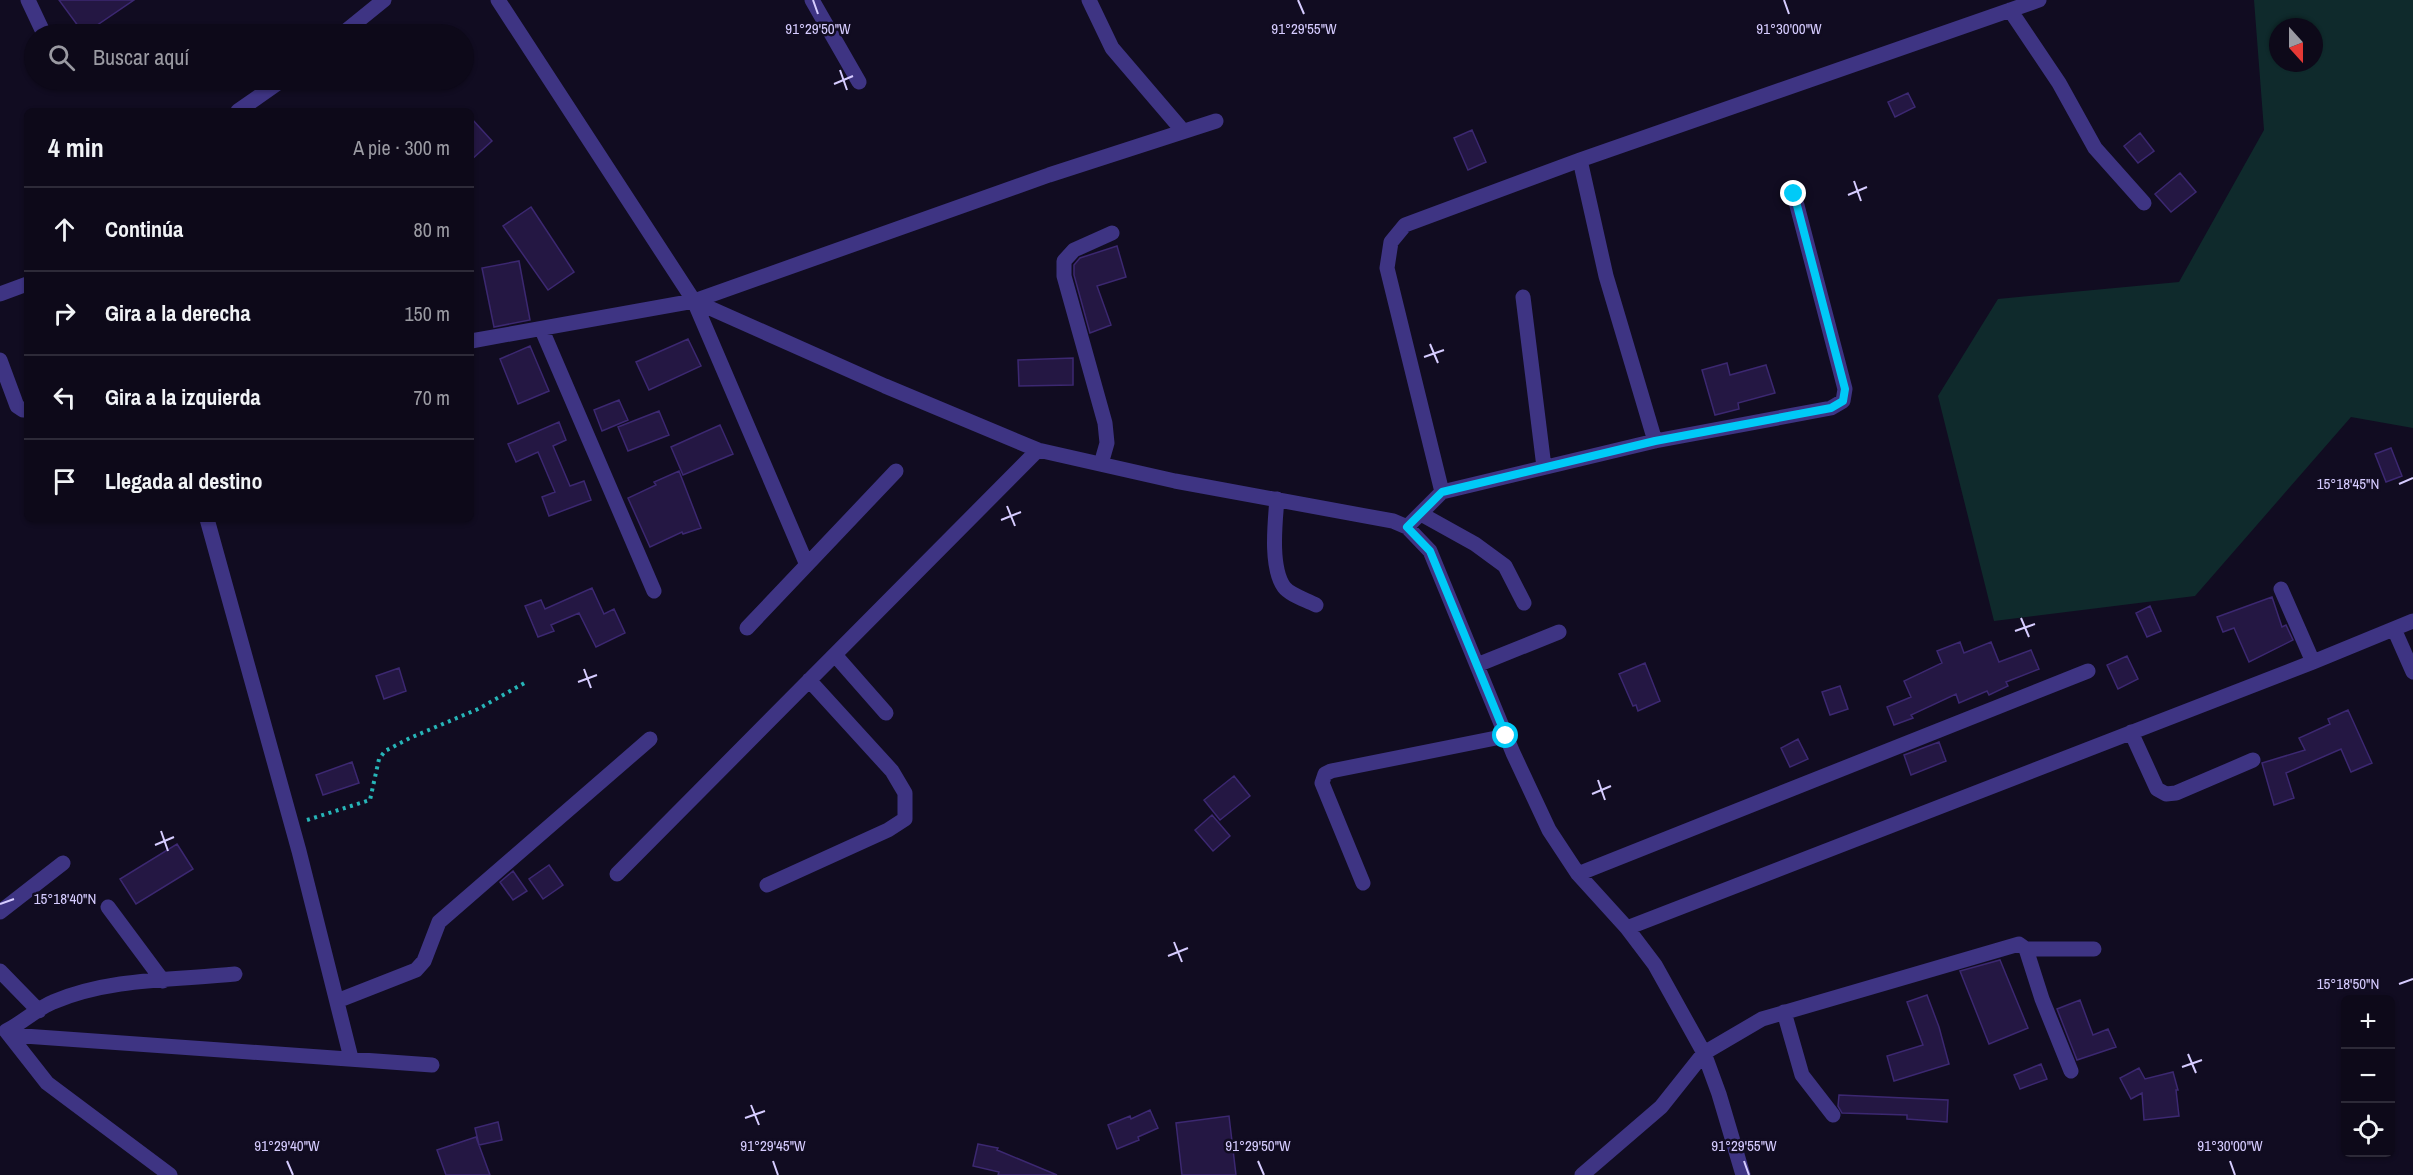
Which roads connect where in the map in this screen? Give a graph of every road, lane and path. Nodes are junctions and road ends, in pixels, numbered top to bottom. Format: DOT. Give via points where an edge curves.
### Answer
graph roads {
  1 [pos="28,0"];
  2 [pos="384,0"];
  3 [pos="498,0"];
  4 [pos="812,0"];
  5 [pos="1089,0"];
  6 [pos="2039,0"];
  7 [pos="2010,10"];
  8 [pos="39,24"];
  9 [pos="354,24"];
  10 [pos="859,82"];
  11 [pos="268,90"];
  12 [pos="242,108"];
  13 [pos="1216,121"];
  14 [pos="1184,131"];
  15 [pos="1580,160"];
  16 [pos="1794,194"];
  17 [pos="2144,203"];
  18 [pos="1112,233"];
  19 [pos="24,285"];
  20 [pos="0,294"];
  21 [pos="1523,297"];
  22 [pos="694,301"];
  23 [pos="542,330"];
  24 [pos="474,341"];
  25 [pos="0,360"];
  26 [pos="24,410"];
  27 [pos="1655,441"];
  28 [pos="1038,450"];
  29 [pos="1101,464"];
  30 [pos="1544,467"];
  31 [pos="896,471"];
  32 [pos="1442,492"];
  33 [pos="1277,499"];
  34 [pos="1421,514"];
  35 [pos="208,522"];
  36 [pos="1407,527"];
  37 [pos="807,565"];
  38 [pos="2281,589"];
  39 [pos="654,591"];
  40 [pos="1524,603"];
  41 [pos="1316,605"];
  42 [pos="2413,621"];
  43 [pos="747,628"];
  44 [pos="2394,629"];
  45 [pos="1559,632"];
  46 [pos="835,655"];
  47 [pos="2313,662"];
  48 [pos="1477,665"];
  49 [pos="2088,671"];
  50 [pos="2413,672"];
  51 [pos="809,680"];
  52 [pos="528,681"];
  53 [pos="886,713"];
  54 [pos="2131,732"];
  55 [pos="1506,736"];
  56 [pos="650,739"];
  57 [pos="2253,760"];
  58 [pos="292,824"];
  59 [pos="63,863"];
  60 [pos="1578,873"];
  61 [pos="616,874"];
  62 [pos="1363,883"];
  63 [pos="767,885"];
  64 [pos="108,907"];
  65 [pos="0,912"];
  66 [pos="1627,928"];
  67 [pos="2026,949"];
  68 [pos="2094,949"];
  69 [pos="0,971"];
  70 [pos="235,974"];
  71 [pos="163,981"];
  72 [pos="337,1000"];
  73 [pos="39,1011"];
  74 [pos="1784,1012"];
  75 [pos="5,1030"];
  76 [pos="1704,1053"];
  77 [pos="351,1058"];
  78 [pos="432,1065"];
  79 [pos="2071,1071"];
  80 [pos="1833,1115"];
  81 [pos="170,1175"];
  82 [pos="1582,1175"];
  83 [pos="1743,1175"];
  1 -- 8 [label="street"];
  2 -- 9 [label="street"];
  3 -- 22 [label="street"];
  4 -- 10 [label="street"];
  5 -- 14 [label="street" via="1112,48"];
  6 -- 7 [label="street"];
  7 -- 15 [label="street"];
  7 -- 17 [label="street" via="2059,83 2095,148"];
  11 -- 12 [label="street"];
  13 -- 14 [label="street"];
  14 -- 22 [label="street"];
  15 -- 27 [label="street" via="1606,276"];
  15 -- 32 [label="street" via="1405,225 1391,242 1387,268"];
  16 -- 27 [label="street" via="1845,389 1843,401 1831,408"];
  18 -- 29 [label="street" via="1074,250 1064,261 1064,276 1105,423 1107,443"];
  19 -- 20 [label="street"];
  21 -- 30 [label="street"];
  22 -- 23 [label="street"];
  22 -- 28 [label="street"];
  22 -- 37 [label="street"];
  23 -- 24 [label="street"];
  23 -- 39 [label="street"];
  25 -- 26 [label="street" via="17,406"];
  27 -- 30 [label="street"];
  28 -- 29 [label="street"];
  28 -- 46 [label="street"];
  29 -- 33 [label="street"];
  30 -- 32 [label="street"];
  31 -- 37 [label="street"];
  32 -- 34 [label="street"];
  33 -- 36 [label="street" via="1394,521"];
  33 -- 41 [label="street" via="1278,574 1285,588"];
  34 -- 36 [label="street"];
  34 -- 40 [label="street" via="1505,566"];
  35 -- 58 [label="street"];
  36 -- 48 [label="street" via="1430,551"];
  37 -- 43 [label="street"];
  38 -- 47 [label="street"];
  42 -- 44 [label="street"];
  44 -- 47 [label="street"];
  44 -- 50 [label="street"];
  45 -- 48 [label="street"];
  46 -- 51 [label="street"];
  46 -- 53 [label="street"];
  47 -- 54 [label="street"];
  48 -- 55 [label="street"];
  49 -- 60 [label="street"];
  51 -- 61 [label="street"];
  51 -- 63 [label="street" via="892,771 905,793 905,819"];
  52 -- 58 [label="path" via="478,709 385,751 379,759 370,800"];
  54 -- 57 [label="street" via="2157,789 2166,794"];
  54 -- 66 [label="street"];
  55 -- 60 [label="street" via="1549,830"];
  55 -- 62 [label="street" via="1325,774 1322,783"];
  56 -- 72 [label="street" via="439,922 424,961 416,970"];
  58 -- 72 [label="street"];
  59 -- 65 [label="street"];
  60 -- 66 [label="street"];
  64 -- 71 [label="street"];
  66 -- 76 [label="street" via="1655,965"];
  67 -- 68 [label="street"];
  67 -- 74 [label="street" via="2019,944"];
  67 -- 79 [label="street"];
  69 -- 73 [label="street"];
  70 -- 71 [label="street"];
  71 -- 73 [label="street" via="96,986 51,1002"];
  72 -- 77 [label="street"];
  73 -- 75 [label="street"];
  74 -- 76 [label="street" via="1762,1019"];
  74 -- 80 [label="street" via="1802,1075"];
  75 -- 77 [label="street"];
  75 -- 81 [label="street" via="47,1083"];
  76 -- 82 [label="street" via="1661,1107"];
  76 -- 83 [label="street"];
  77 -- 78 [label="street"];
}
